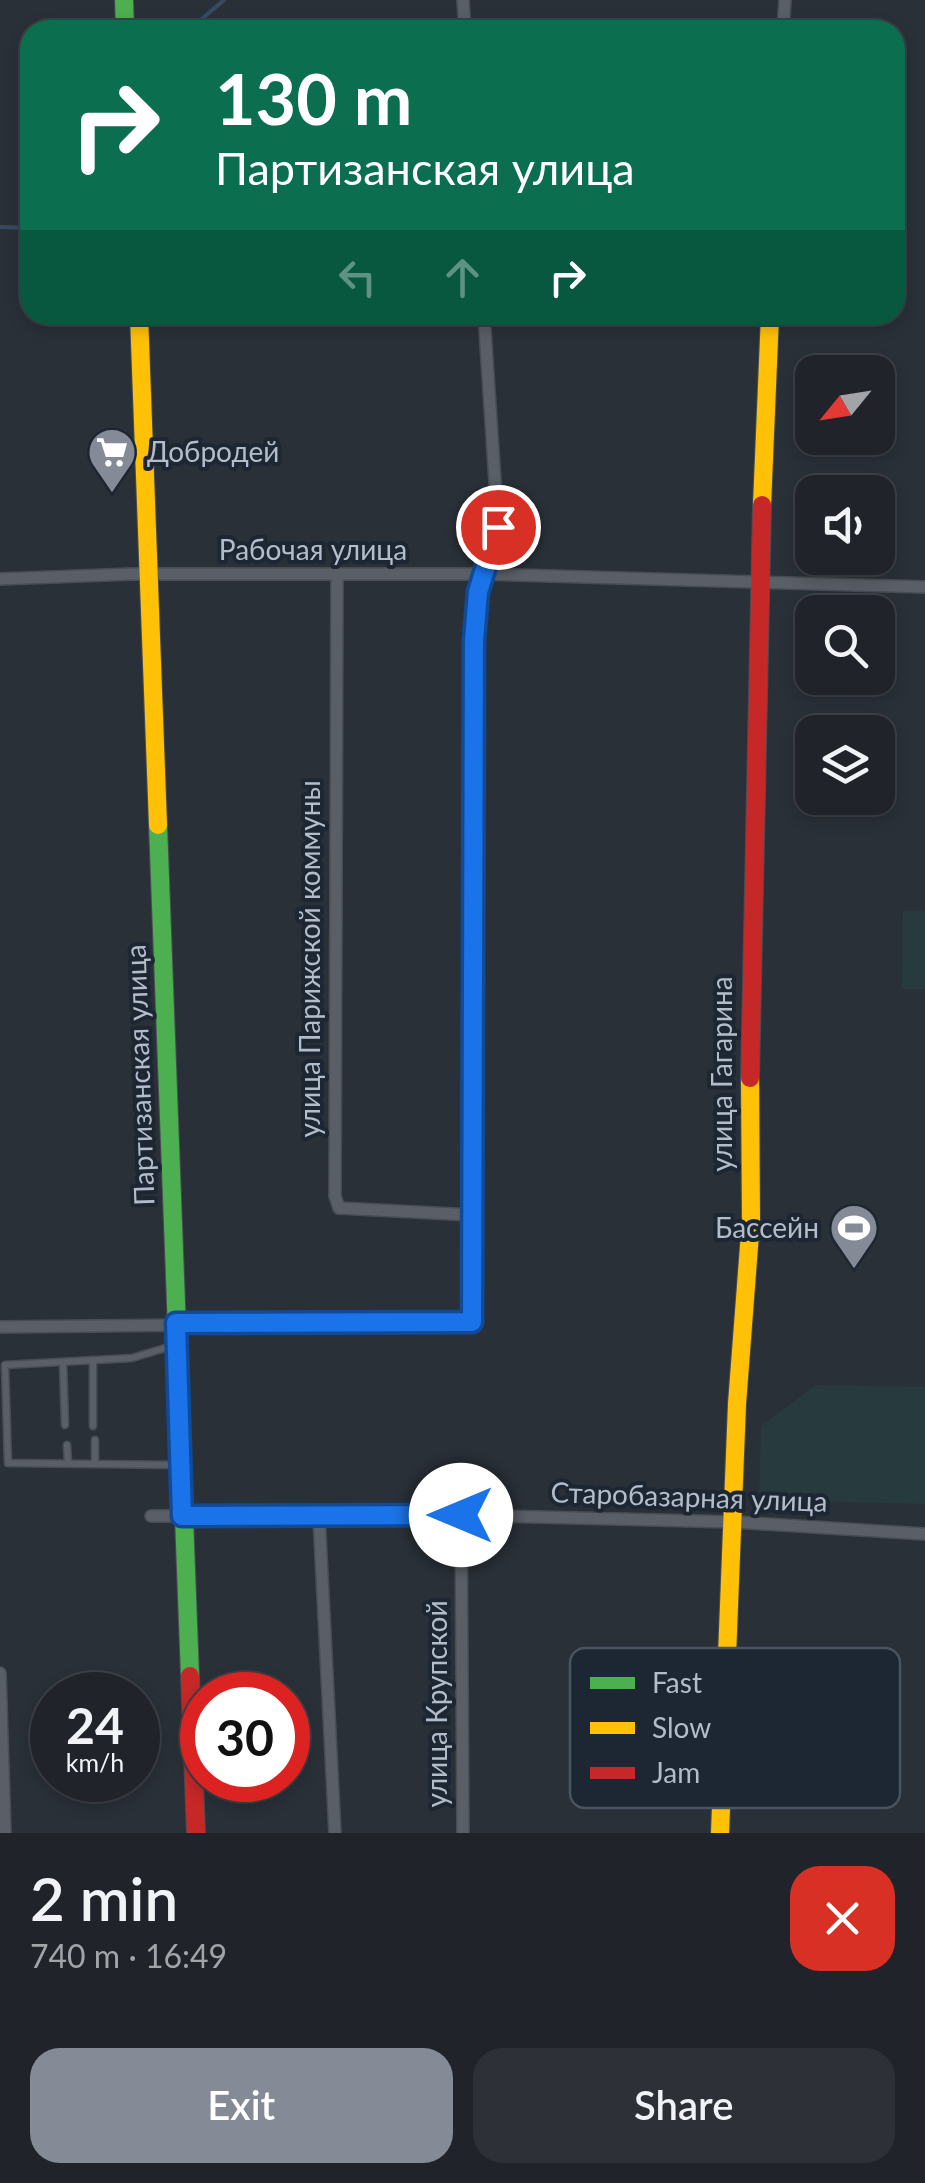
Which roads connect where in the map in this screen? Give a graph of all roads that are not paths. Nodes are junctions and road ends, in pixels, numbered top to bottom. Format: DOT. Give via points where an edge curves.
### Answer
graph roads {
  1 [pos="139,325"];
  2 [pos="485,325"];
  3 [pos="770,325"];
  4 [pos="151,574"];
  5 [pos="484,574"];
  6 [pos="338,577"];
  7 [pos="0,579"];
  8 [pos="760,586"];
  9 [pos="925,588"];
  10 [pos="472,1215"];
  11 [pos="176,1323"];
  12 [pos="0,1327"];
  13 [pos="176,1344"];
  14 [pos="93,1360"];
  15 [pos="63,1362"];
  16 [pos="65,1425"];
  17 [pos="94,1426"];
  18 [pos="95,1440"];
  19 [pos="67,1445"];
  20 [pos="68,1462"];
  21 [pos="95,1462"];
  22 [pos="180,1466"];
  23 [pos="461,1515"];
  24 [pos="151,1516"];
  25 [pos="182,1516"];
  26 [pos="319,1516"];
  27 [pos="734,1522"];
  28 [pos="925,1534"];
  29 [pos="728,1648"];
  30 [pos="0,1673"];
  31 [pos="721,1808"];
  32 [pos="6,1833"];
  33 [pos="196,1833"];
  34 [pos="335,1833"];
  35 [pos="463,1833"];
  36 [pos="720,1833"];
  1 -- 4 [label="main road, Партизанская улица"];
  2 -- 5 [label="street" via="498,527"];
  3 -- 8 [label="main road, улица Гагарина"];
  4 -- 6 [label="street, Рабочая улица"];
  4 -- 7 [label="street, Рабочая улица"];
  4 -- 11 [label="main road, Партизанская улица"];
  5 -- 6 [label="street, Рабочая улица"];
  5 -- 8 [label="street, Рабочая улица"];
  5 -- 10 [label="street" via="473,672"];
  6 -- 10 [label="street, улица Парижской коммуны" via="335,1196 339,1208"];
  8 -- 9 [label="street, Рабочая улица"];
  8 -- 27 [label="main road, улица Гагарина" via="751,1220"];
  10 -- 11 [label="street" via="472,1322"];
  11 -- 12 [label="street"];
  11 -- 13 [label="main road, Партизанская улица"];
  13 -- 14 [label="lane" via="132,1358"];
  13 -- 22 [label="main road, Партизанская улица"];
  14 -- 15 [label="lane"];
  14 -- 17 [label="lane"];
  15 -- 16 [label="lane"];
  15 -- 20 [label="lane" via="4,1365 8,1463"];
  18 -- 21 [label="lane"];
  19 -- 20 [label="lane"];
  20 -- 21 [label="lane"];
  21 -- 22 [label="lane"];
  22 -- 25 [label="main road, Партизанская улица"];
  23 -- 26 [label="street, Старобазарная улица"];
  23 -- 27 [label="street, Старобазарная улица"];
  23 -- 35 [label="street, улица Крупской"];
  24 -- 25 [label="street, Старобазарная улица"];
  25 -- 26 [label="street, Старобазарная улица"];
  25 -- 33 [label="main road, Партизанская улица"];
  26 -- 34 [label="street"];
  27 -- 28 [label="street, Старобазарная улица"];
  27 -- 29 [label="main road, улица Гагарина"];
  30 -- 32 [label="street"];
  31 -- 36 [label="main road, улица Гагарина"];
}
